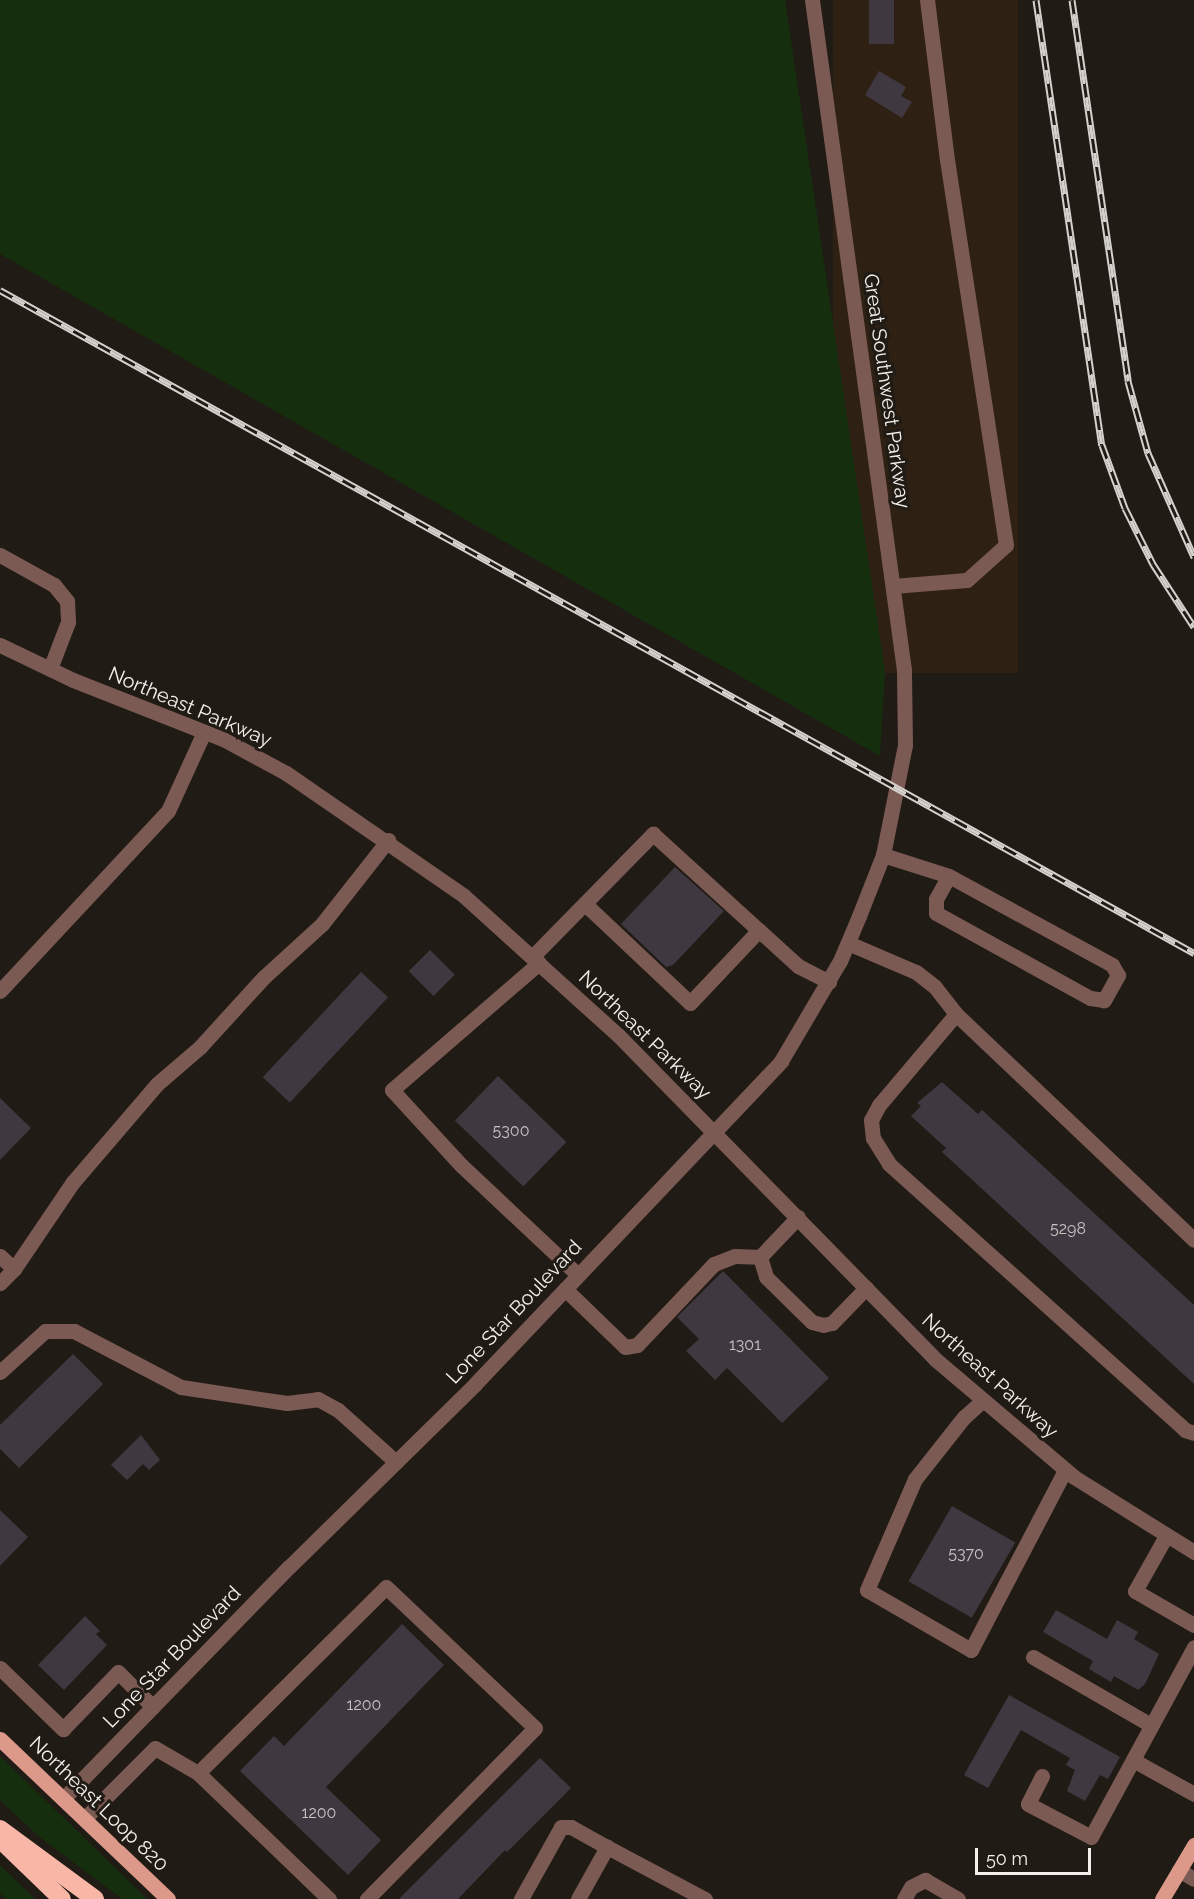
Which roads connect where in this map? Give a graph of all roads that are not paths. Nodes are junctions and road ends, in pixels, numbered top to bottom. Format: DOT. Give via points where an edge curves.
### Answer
graph roads {
  1 [pos="812,0"];
  2 [pos="927,0"];
  3 [pos="0,555"];
  4 [pos="892,586"];
  5 [pos="0,645"];
  6 [pos="50,669"];
  7 [pos="204,732"];
  8 [pos="897,788"];
  9 [pos="388,840"];
  10 [pos="883,855"];
  11 [pos="949,876"];
  12 [pos="585,904"];
  13 [pos="759,930"];
  14 [pos="848,944"];
  15 [pos="536,960"];
  16 [pos="3,982"];
  17 [pos="829,982"];
  18 [pos="956,1014"];
  19 [pos="716,1132"];
  20 [pos="798,1217"];
  21 [pos="1194,1240"];
  22 [pos="0,1256"];
  23 [pos="760,1257"];
  24 [pos="14,1269"];
  25 [pos="578,1275"];
  26 [pos="0,1283"];
  27 [pos="867,1288"];
  28 [pos="565,1289"];
  29 [pos="0,1372"];
  30 [pos="982,1401"];
  31 [pos="1194,1433"];
  32 [pos="396,1462"];
  33 [pos="1065,1470"];
  34 [pos="1166,1536"];
  35 [pos="1194,1552"];
  36 [pos="1194,1625"];
  37 [pos="1194,1647"];
  38 [pos="1033,1657"];
  39 [pos="0,1668"];
  40 [pos="153,1707"];
  41 [pos="1151,1725"];
  42 [pos="0,1739"];
  43 [pos="1133,1760"];
  44 [pos="198,1773"];
  45 [pos="1042,1776"];
  46 [pos="1194,1794"];
  47 [pos="63,1799"];
  48 [pos="84,1819"];
  49 [pos="0,1829"];
  50 [pos="0,1840"];
  51 [pos="1194,1845"];
  52 [pos="607,1847"];
  53 [pos="1179,1870"];
  54 [pos="1194,1879"];
  55 [pos="62,1899"];
  56 [pos="95,1899"];
  57 [pos="168,1899"];
  58 [pos="329,1899"];
  59 [pos="367,1899"];
  60 [pos="521,1899"];
  61 [pos="578,1899"];
  62 [pos="705,1899"];
  63 [pos="904,1899"];
  64 [pos="958,1899"];
  65 [pos="1162,1899"];
  1 -- 4 [label="street, Great Southwest Parkway"];
  2 -- 4 [label="street" via="947,160 1006,545 967,580"];
  3 -- 6 [label="street" via="54,585 67,601 68,622"];
  4 -- 8 [label="street, Great Southwest Parkway" via="904,681 905,746"];
  5 -- 6 [label="street, Northeast Parkway"];
  6 -- 7 [label="street, Northeast Parkway"];
  7 -- 9 [label="street, Northeast Parkway" via="286,773"];
  7 -- 16 [label="street" via="168,811"];
  8 -- 10 [label="street, Lone Star Boulevard"];
  9 -- 15 [label="street, Northeast Parkway" via="464,896"];
  9 -- 24 [label="street" via="322,924 264,977 200,1047 157,1084 73,1182"];
  10 -- 11 [label="street"];
  10 -- 14 [label="street, Lone Star Boulevard"];
  11 -- 11 [label="street" via="936,899 936,913 1090,998 1104,1000 1118,975 1112,964"];
  12 -- 13 [label="street" via="653,834"];
  12 -- 13 [label="street" via="690,1003"];
  12 -- 15 [label="street"];
  13 -- 17 [label="street" via="798,966"];
  14 -- 17 [label="street, Lone Star Boulevard"];
  14 -- 18 [label="street" via="916,972"];
  15 -- 19 [label="street, Northeast Parkway"];
  15 -- 25 [label="street" via="392,1090 462,1166"];
  17 -- 19 [label="street, Lone Star Boulevard" via="781,1061"];
  18 -- 21 [label="street"];
  18 -- 31 [label="street" via="879,1105 871,1120 873,1138 889,1164 1185,1430"];
  19 -- 20 [label="street, Northeast Parkway"];
  19 -- 25 [label="street, Lone Star Boulevard"];
  20 -- 23 [label="street"];
  20 -- 27 [label="street, Northeast Parkway"];
  22 -- 24 [label="street"];
  23 -- 27 [label="street" via="766,1277 812,1322 832,1323"];
  23 -- 28 [label="street" via="735,1256 714,1264 637,1345 625,1347"];
  24 -- 26 [label="street"];
  25 -- 28 [label="street, Lone Star Boulevard"];
  27 -- 30 [label="street, Northeast Parkway"];
  28 -- 32 [label="street, Lone Star Boulevard"];
  29 -- 32 [label="street" via="45,1331 74,1331 181,1387 287,1403 318,1399 338,1410"];
  30 -- 33 [label="street, Northeast Parkway"];
  30 -- 33 [label="street" via="964,1417 915,1479 867,1590 971,1650"];
  32 -- 40 [label="street, Lone Star Boulevard"];
  33 -- 34 [label="street, Northeast Parkway"];
  34 -- 35 [label="street, Northeast Parkway"];
  34 -- 36 [label="street" via="1136,1591"];
  37 -- 41 [label="street"];
  38 -- 41 [label="street"];
  39 -- 40 [label="street" via="63,1729 118,1672"];
  40 -- 47 [label="street, Lone Star Boulevard"];
  41 -- 43 [label="street"];
  42 -- 47 [label="main road, Northeast Loop 820"];
  43 -- 45 [label="street" via="1090,1837 1028,1804"];
  43 -- 46 [label="street"];
  44 -- 48 [label="street" via="155,1748"];
  44 -- 58 [label="street"];
  44 -- 59 [label="street" via="386,1587 535,1728"];
  47 -- 48 [label="main road, Northeast Loop 820"];
  48 -- 57 [label="main road, Northeast Loop 820"];
  49 -- 56 [label="highway"];
  50 -- 55 [label="highway"];
  51 -- 53 [label="main road"];
  52 -- 60 [label="street" via="571,1827 561,1827"];
  52 -- 61 [label="street"];
  52 -- 62 [label="street"];
  53 -- 54 [label="street"];
  53 -- 65 [label="main road"];
  63 -- 64 [label="street" via="911,1887 925,1880"];
}
